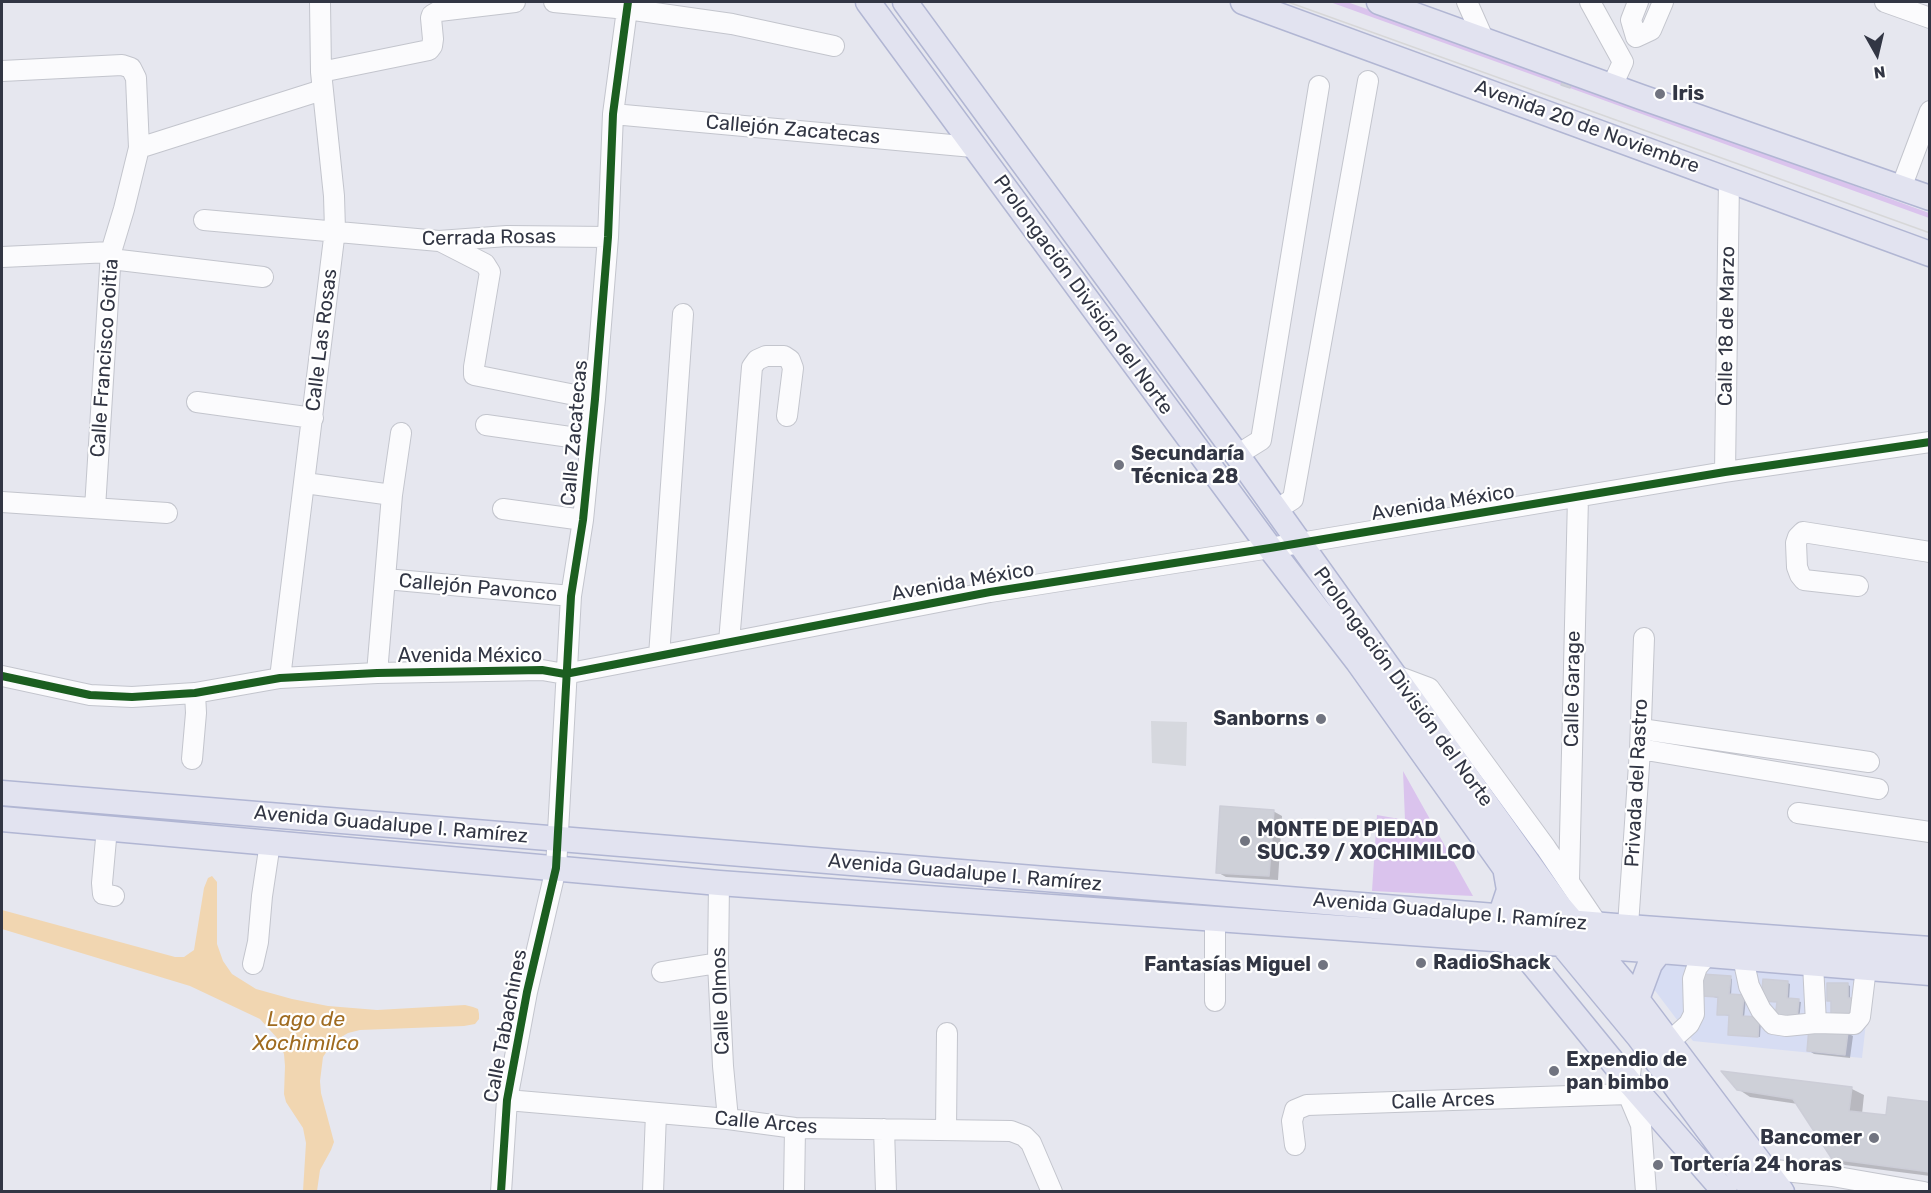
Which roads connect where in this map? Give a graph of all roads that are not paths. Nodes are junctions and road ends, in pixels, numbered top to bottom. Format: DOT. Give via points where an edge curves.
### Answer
graph roads {
  1 [pos="320,2"];
  2 [pos="515,2"];
  3 [pos="555,2"];
  4 [pos="868,2"];
  5 [pos="905,2"];
  6 [pos="1243,2"];
  7 [pos="1379,2"];
  8 [pos="1467,2"];
  9 [pos="1590,2"];
  10 [pos="1638,2"];
  11 [pos="1663,2"];
  12 [pos="1885,2"];
  13 [pos="627,5"];
  14 [pos="1929,18"];
  15 [pos="1636,37"];
  16 [pos="1483,38"];
  17 [pos="834,46"];
  18 [pos="1623,62"];
  19 [pos="2,71"];
  20 [pos="321,81"];
  21 [pos="1368,81"];
  22 [pos="1318,86"];
  23 [pos="1612,86"];
  24 [pos="1929,111"];
  25 [pos="613,114"];
  26 [pos="973,147"];
  27 [pos="140,148"];
  28 [pos="1729,179"];
  29 [pos="1901,188"];
  30 [pos="1929,198"];
  31 [pos="204,220"];
  32 [pos="335,230"];
  33 [pos="608,237"];
  34 [pos="440,241"];
  35 [pos="1929,254"];
  36 [pos="111,256"];
  37 [pos="2,257"];
  38 [pos="263,277"];
  39 [pos="682,314"];
  40 [pos="595,399"];
  41 [pos="196,402"];
  42 [pos="787,416"];
  43 [pos="313,418"];
  44 [pos="486,425"];
  45 [pos="401,433"];
  46 [pos="591,440"];
  47 [pos="1929,441"];
  48 [pos="1237,455"];
  49 [pos="1725,472"];
  50 [pos="305,483"];
  51 [pos="392,495"];
  52 [pos="1578,497"];
  53 [pos="2,502"];
  54 [pos="95,508"];
  55 [pos="503,509"];
  56 [pos="1276,510"];
  57 [pos="167,513"];
  58 [pos="583,520"];
  59 [pos="1300,543"];
  60 [pos="1270,549"];
  61 [pos="1929,552"];
  62 [pos="386,579"];
  63 [pos="1858,586"];
  64 [pos="571,596"];
  65 [pos="1644,638"];
  66 [pos="729,642"];
  67 [pos="659,656"];
  68 [pos="1358,662"];
  69 [pos="377,673"];
  70 [pos="565,674"];
  71 [pos="1394,674"];
  72 [pos="2,676"];
  73 [pos="280,678"];
  74 [pos="195,693"];
  75 [pos="1641,729"];
  76 [pos="1640,750"];
  77 [pos="192,759"];
  78 [pos="1869,762"];
  79 [pos="1878,789"];
  80 [pos="2,793"];
  81 [pos="1798,813"];
  82 [pos="2,819"];
  83 [pos="107,828"];
  84 [pos="1929,832"];
  85 [pos="558,839"];
  86 [pos="270,843"];
  87 [pos="1505,867"];
  88 [pos="556,868"];
  89 [pos="1569,880"];
  90 [pos="719,883"];
  91 [pos="114,896"];
  92 [pos="1215,918"];
  93 [pos="1542,920"];
  94 [pos="1573,923"];
  95 [pos="1515,929"];
  96 [pos="1596,935"];
  97 [pos="1627,938"];
  98 [pos="1560,944"];
  99 [pos="1929,950"];
  100 [pos="1660,951"];
  101 [pos="1707,955"];
  102 [pos="1743,958"];
  103 [pos="718,963"];
  104 [pos="253,964"];
  105 [pos="1813,964"];
  106 [pos="1866,968"];
  107 [pos="662,972"];
  108 [pos="1929,973"];
  109 [pos="1637,999"];
  110 [pos="1215,1001"];
  111 [pos="1816,1023"];
  112 [pos="947,1033"];
  113 [pos="1669,1042"];
  114 [pos="1630,1081"];
  115 [pos="507,1100"];
  116 [pos="656,1113"];
  117 [pos="728,1119"];
  118 [pos="795,1128"];
  119 [pos="884,1129"];
  120 [pos="946,1130"];
  121 [pos="1295,1145"];
  122 [pos="1765,1169"];
  123 [pos="1837,1184"];
  124 [pos="501,1191"];
  125 [pos="652,1191"];
  126 [pos="794,1191"];
  127 [pos="886,1191"];
  128 [pos="1052,1191"];
  129 [pos="1646,1191"];
  130 [pos="1725,1191"];
  131 [pos="1741,1191"];
  132 [pos="1754,1191"];
  133 [pos="1782,1191"];
  134 [pos="1924,1191"];
  1 -- 20 [label="street, Calle Las Rosas"];
  2 -- 20 [label="street" via="439,11 430,18 433,39 429,50"];
  3 -- 13 [label="street"];
  4 -- 26 [label="main road, Prolongación División del Norte"];
  5 -- 48 [label="main road, Prolongación División del Norte"];
  6 -- 28 [label="main road, Avenida 20 de Noviembre"];
  7 -- 16 [label="main road"];
  8 -- 16 [label="street"];
  9 -- 18 [label="street"];
  10 -- 15 [label="street" via="1631,20"];
  11 -- 15 [label="street" via="1651,30"];
  12 -- 14 [label="street"];
  13 -- 17 [label="street"];
  13 -- 25 [label="street, Calle Zacatecas"];
  15 -- 18 [label="street"];
  16 -- 23 [label="main road"];
  18 -- 23 [label="street"];
  19 -- 27 [label="street, Calle Francisco Goitia" via="122,65 131,68 136,78"];
  20 -- 27 [label="street"];
  20 -- 32 [label="street, Calle Las Rosas"];
  21 -- 56 [label="street" via="1293,499"];
  22 -- 48 [label="street" via="1261,440"];
  23 -- 29 [label="main road"];
  24 -- 29 [label="street"];
  25 -- 26 [label="street, Callejón Zacatecas"];
  25 -- 33 [label="street, Calle Zacatecas"];
  26 -- 60 [label="main road, Prolongación División del Norte"];
  27 -- 36 [label="street, Calle Francisco Goitia"];
  28 -- 35 [label="main road, Avenida 20 de Noviembre"];
  28 -- 49 [label="street, Calle 18 de Marzo"];
  29 -- 30 [label="main road"];
  31 -- 32 [label="street, Cerrada Rosas"];
  32 -- 34 [label="street, Cerrada Rosas"];
  32 -- 43 [label="street, Calle Las Rosas"];
  33 -- 34 [label="street, Cerrada Rosas"];
  33 -- 40 [label="street, Calle Zacatecas"];
  34 -- 40 [label="street" via="485,264 490,272 474,375"];
  36 -- 37 [label="street"];
  36 -- 38 [label="street"];
  36 -- 54 [label="street, Calle Francisco Goitia"];
  39 -- 67 [label="street"];
  40 -- 46 [label="street, Calle Zacatecas"];
  41 -- 43 [label="street"];
  42 -- 66 [label="street" via="793,368 784,356 766,356 752,367"];
  43 -- 50 [label="street, Calle Las Rosas"];
  44 -- 46 [label="street"];
  45 -- 51 [label="street"];
  46 -- 58 [label="street, Calle Zacatecas"];
  47 -- 49 [label="street, Avenida México"];
  48 -- 56 [label="main road, Prolongación División del Norte"];
  49 -- 52 [label="street, Avenida México"];
  50 -- 51 [label="street"];
  50 -- 73 [label="street, Calle Las Rosas"];
  51 -- 62 [label="street"];
  52 -- 59 [label="street, Avenida México"];
  52 -- 89 [label="street, Calle Garage"];
  53 -- 54 [label="street"];
  54 -- 57 [label="street"];
  55 -- 58 [label="street"];
  56 -- 59 [label="main road, Prolongación División del Norte"];
  58 -- 64 [label="street, Calle Zacatecas"];
  59 -- 60 [label="street, Avenida México"];
  59 -- 71 [label="main road, Prolongación División del Norte"];
  60 -- 66 [label="street, Avenida México" via="990,592"];
  60 -- 68 [label="main road, Prolongación División del Norte"];
  61 -- 63 [label="street" via="1803,532 1798,537 1797,567 1804,580"];
  62 -- 64 [label="street, Callejón Pavonco"];
  62 -- 69 [label="street"];
  64 -- 70 [label="street, Calle Zacatecas"];
  65 -- 75 [label="street, Privada del Rastro"];
  66 -- 67 [label="street, Avenida México"];
  67 -- 70 [label="street, Avenida México"];
  68 -- 71 [label="street"];
  68 -- 87 [label="main road, Prolongación División del Norte"];
  69 -- 70 [label="street, Avenida México" via="542,670"];
  69 -- 73 [label="street, Avenida México"];
  70 -- 85 [label="street, Calle Zacatecas"];
  71 -- 89 [label="street" via="1429,688"];
  71 -- 94 [label="main road, Prolongación División del Norte"];
  72 -- 74 [label="street, Avenida México" via="90,695 132,698"];
  73 -- 74 [label="street, Avenida México"];
  74 -- 77 [label="street"];
  75 -- 76 [label="street, Privada del Rastro"];
  75 -- 78 [label="street"];
  76 -- 79 [label="street"];
  76 -- 97 [label="street, Privada del Rastro"];
  80 -- 85 [label="main road, Avenida Guadalupe I. Ramírez"];
  81 -- 84 [label="street"];
  82 -- 83 [label="main road, Avenida Guadalupe I. Ramírez"];
  83 -- 86 [label="main road, Avenida Guadalupe I. Ramírez"];
  83 -- 91 [label="street" via="102,894"];
  85 -- 88 [label="street, Calle Zacatecas"];
  85 -- 95 [label="main road, Avenida Guadalupe I. Ramírez"];
  86 -- 88 [label="main road, Avenida Guadalupe I. Ramírez"];
  86 -- 104 [label="street"];
  87 -- 93 [label="main road, Prolongación División del Norte"];
  87 -- 95 [label="main road"];
  88 -- 90 [label="main road, Avenida Guadalupe I. Ramírez"];
  88 -- 115 [label="street, Calle Tabachines"];
  89 -- 96 [label="street"];
  90 -- 92 [label="main road, Avenida Guadalupe I. Ramírez"];
  90 -- 103 [label="street, Calle Olmos"];
  92 -- 95 [label="main road, Avenida Guadalupe I. Ramírez"];
  92 -- 110 [label="street"];
  93 -- 94 [label="main road, Avenida Guadalupe I. Ramírez"];
  93 -- 95 [label="main road, Avenida Guadalupe I. Ramírez"];
  93 -- 98 [label="main road, Prolongación División del Norte"];
  94 -- 96 [label="main road, Avenida Guadalupe I. Ramírez"];
  95 -- 98 [label="main road, Avenida Guadalupe I. Ramírez"];
  95 -- 114 [label="main road"];
  96 -- 97 [label="main road, Avenida Guadalupe I. Ramírez"];
  96 -- 98 [label="main road, Avenida Guadalupe I. Ramírez"];
  96 -- 109 [label="main road"];
  97 -- 99 [label="main road, Avenida Guadalupe I. Ramírez"];
  97 -- 100 [label="main road, Avenida Guadalupe I. Ramírez"];
  98 -- 132 [label="main road, Prolongación División del Norte" via="1639,1037"];
  100 -- 101 [label="main road, Avenida Guadalupe I. Ramírez"];
  100 -- 109 [label="main road" via="1650,964"];
  101 -- 102 [label="main road, Avenida Guadalupe I. Ramírez"];
  101 -- 113 [label="street" via="1693,979 1694,1014"];
  102 -- 105 [label="main road, Avenida Guadalupe I. Ramírez"];
  102 -- 111 [label="street" via="1749,986 1773,1024"];
  103 -- 107 [label="street"];
  103 -- 117 [label="street, Calle Olmos"];
  105 -- 106 [label="main road, Avenida Guadalupe I. Ramírez"];
  105 -- 111 [label="street"];
  106 -- 108 [label="main road, Avenida Guadalupe I. Ramírez"];
  106 -- 111 [label="street" via="1860,1017 1854,1024"];
  109 -- 113 [label="main road"];
  112 -- 120 [label="street"];
  113 -- 122 [label="main road"];
  114 -- 121 [label="street, Calle Arces" via="1307,1105 1295,1110"];
  114 -- 129 [label="street" via="1641,1125"];
  114 -- 130 [label="main road"];
  114 -- 131 [label="main road"];
  115 -- 116 [label="street, Calle Arces"];
  115 -- 124 [label="street, Calle Tabachines"];
  116 -- 117 [label="street, Calle Arces"];
  116 -- 125 [label="street"];
  117 -- 118 [label="street, Calle Arces"];
  118 -- 119 [label="street, Calle Arces"];
  118 -- 126 [label="street"];
  119 -- 120 [label="street, Calle Arces"];
  119 -- 127 [label="street"];
  120 -- 128 [label="street, Calle Arces" via="1011,1131 1024,1136"];
  122 -- 123 [label="street"];
  122 -- 133 [label="main road"];
  123 -- 134 [label="street"];
}
